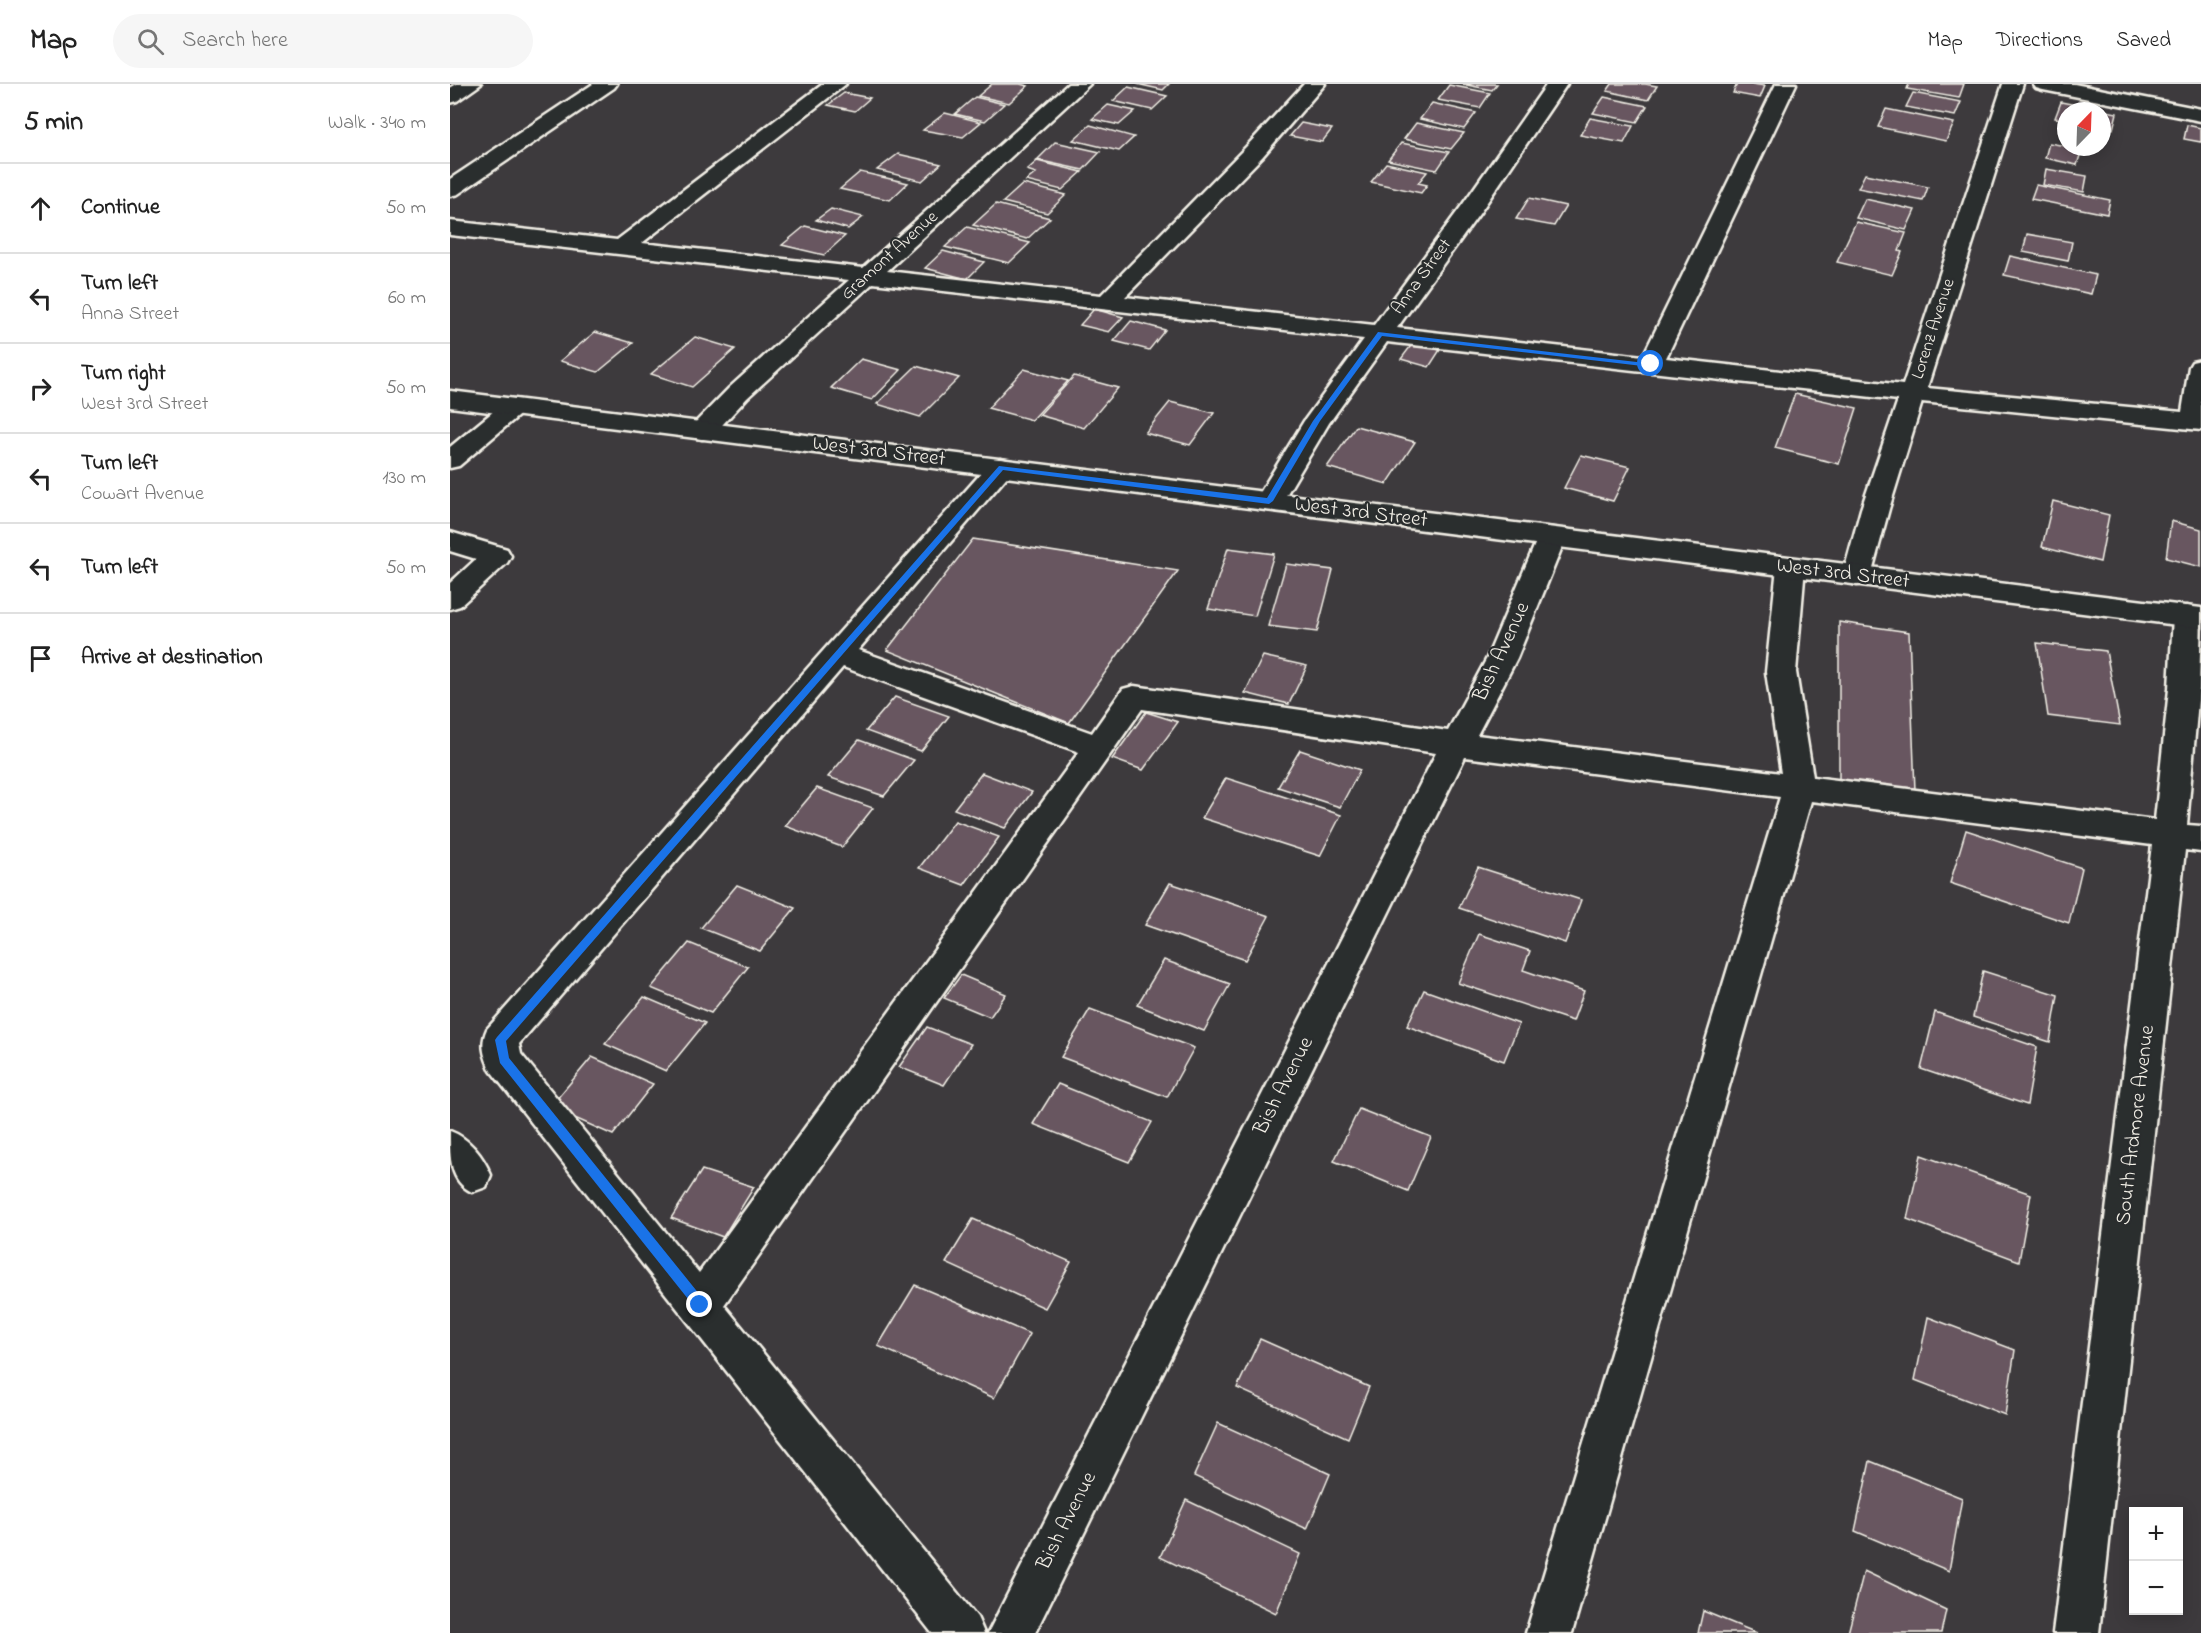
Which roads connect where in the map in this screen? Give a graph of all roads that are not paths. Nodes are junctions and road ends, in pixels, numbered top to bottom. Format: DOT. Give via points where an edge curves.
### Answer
graph roads {
  1 [pos="471,84"];
  2 [pos="607,84"];
  3 [pos="836,84"];
  4 [pos="1080,84"];
  5 [pos="1315,84"];
  6 [pos="1557,84"];
  7 [pos="1786,84"];
  8 [pos="2013,84"];
  9 [pos="2043,84"];
  10 [pos="450,97"];
  11 [pos="2201,115"];
  12 [pos="450,189"];
  13 [pos="450,228"];
  14 [pos="622,247"];
  15 [pos="868,275"];
  16 [pos="1107,302"];
  17 [pos="1380,334"];
  18 [pos="1651,364"];
  19 [pos="2201,367"];
  20 [pos="1914,394"];
  21 [pos="450,399"];
  22 [pos="514,407"];
  23 [pos="2198,421"];
  24 [pos="702,430"];
  25 [pos="450,460"];
  26 [pos="1001,467"];
  27 [pos="1269,501"];
  28 [pos="1552,537"];
  29 [pos="450,541"];
  30 [pos="1791,567"];
  31 [pos="1857,575"];
  32 [pos="450,599"];
  33 [pos="2194,617"];
  34 [pos="839,654"];
  35 [pos="1456,744"];
  36 [pos="1099,747"];
  37 [pos="1799,788"];
  38 [pos="2186,837"];
  39 [pos="700,1305"];
  40 [pos="961,1633"];
  41 [pos="1011,1633"];
  42 [pos="1549,1633"];
  43 [pos="2076,1633"];
  1 -- 10 [label="street"];
  2 -- 12 [label="street"];
  3 -- 14 [label="street"];
  4 -- 15 [label="street, Gramont Avenue"];
  5 -- 16 [label="street"];
  6 -- 17 [label="street, Anna Street"];
  7 -- 18 [label="street"];
  8 -- 20 [label="street, Lorenz Avenue"];
  9 -- 11 [label="street"];
  13 -- 14 [label="street"];
  14 -- 15 [label="street"];
  15 -- 16 [label="street"];
  15 -- 24 [label="street, Gramont Avenue"];
  16 -- 17 [label="street"];
  17 -- 18 [label="street"];
  17 -- 27 [label="street, Anna Street" via="1317,421"];
  18 -- 20 [label="street"];
  19 -- 23 [label="street"];
  20 -- 23 [label="street"];
  20 -- 31 [label="street, Lorenz Avenue"];
  21 -- 22 [label="street, West 3rd Street"];
  22 -- 24 [label="street, West 3rd Street"];
  22 -- 25 [label="street"];
  24 -- 26 [label="street, West 3rd Street"];
  26 -- 27 [label="street, West 3rd Street"];
  26 -- 34 [label="street"];
  27 -- 28 [label="street, West 3rd Street"];
  28 -- 30 [label="street, West 3rd Street"];
  28 -- 35 [label="street, Bish Avenue" via="1502,658"];
  29 -- 32 [label="street" via="497,556"];
  30 -- 31 [label="street, West 3rd Street"];
  30 -- 37 [label="street" via="1781,672"];
  31 -- 33 [label="street, West 3rd Street"];
  33 -- 38 [label="street, South Ardmore Avenue" via="2184,690"];
  34 -- 36 [label="street"];
  34 -- 39 [label="street" via="500,1040 504,1060"];
  35 -- 36 [label="street" via="1134,697"];
  35 -- 37 [label="street"];
  35 -- 41 [label="street, Bish Avenue"];
  36 -- 39 [label="street"];
  37 -- 38 [label="street"];
  37 -- 42 [label="street"];
  38 -- 43 [label="street, South Ardmore Avenue"];
  39 -- 40 [label="street"];
}
